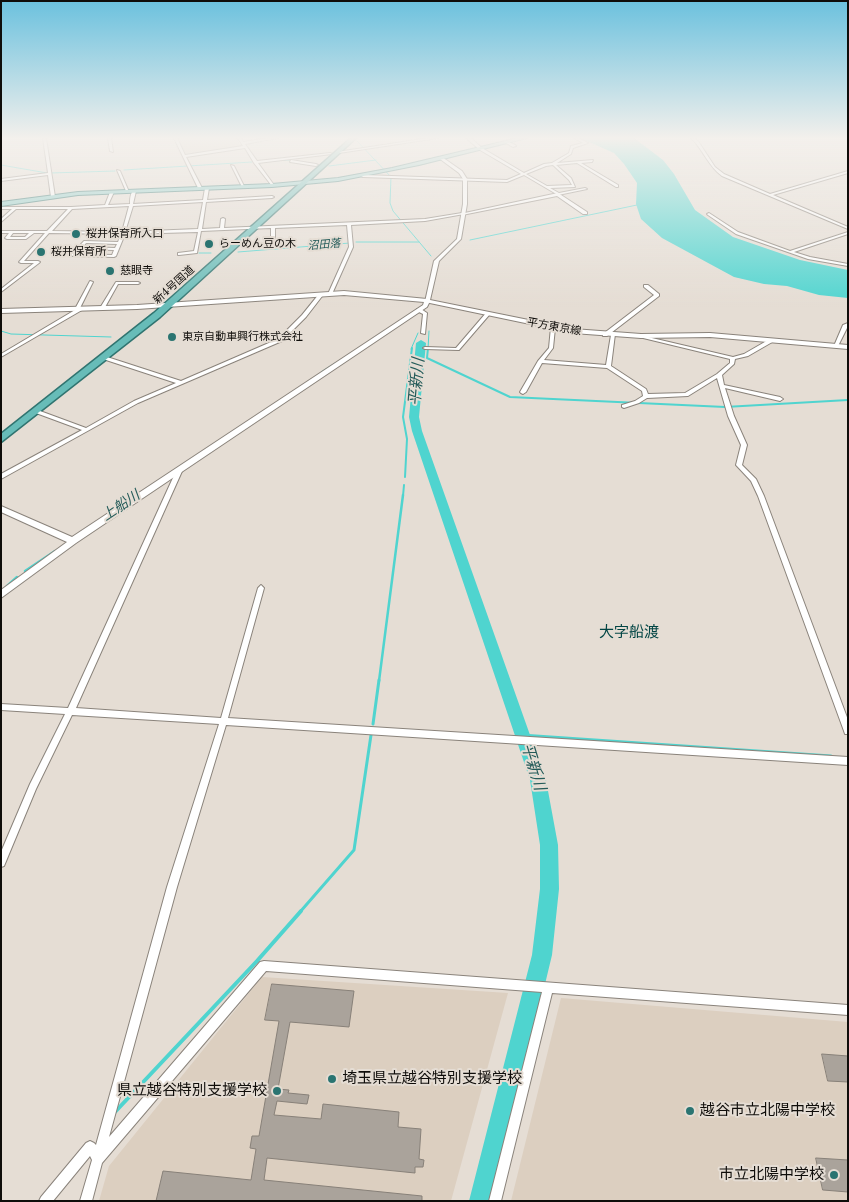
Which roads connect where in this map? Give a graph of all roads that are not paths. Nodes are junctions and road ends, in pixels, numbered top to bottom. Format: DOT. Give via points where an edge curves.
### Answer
graph roads {
  1 [pos="87,194"];
  2 [pos="111,194"];
  3 [pos="131,194"];
  4 [pos="205,194"];
  5 [pos="285,194"];
  6 [pos="292,194"];
  7 [pos="464,194"];
  8 [pos="558,194"];
  9 [pos="773,194"];
  10 [pos="770,195"];
  11 [pos="53,197"];
  12 [pos="272,197"];
  13 [pos="203,201"];
  14 [pos="131,205"];
  15 [pos="1,206"];
  16 [pos="106,206"];
  17 [pos="15,208"];
  18 [pos="71,208"];
  19 [pos="585,213"];
  20 [pos="462,214"];
  21 [pos="709,214"];
  22 [pos="223,219"];
  23 [pos="1,222"];
  24 [pos="349,224"];
  25 [pos="273,227"];
  26 [pos="254,228"];
  27 [pos="848,228"];
  28 [pos="245,229"];
  29 [pos="222,230"];
  30 [pos="199,231"];
  31 [pos="1,232"];
  32 [pos="12,232"];
  33 [pos="32,233"];
  34 [pos="48,233"];
  35 [pos="848,233"];
  36 [pos="122,234"];
  37 [pos="119,242"];
  38 [pos="273,247"];
  39 [pos="79,248"];
  40 [pos="116,250"];
  41 [pos="790,252"];
  42 [pos="179,254"];
  43 [pos="848,265"];
  44 [pos="91,282"];
  45 [pos="138,283"];
  46 [pos="646,286"];
  47 [pos="1,291"];
  48 [pos="330,294"];
  49 [pos="321,295"];
  50 [pos="427,301"];
  51 [pos="158,305"];
  52 [pos="169,305"];
  53 [pos="102,308"];
  54 [pos="78,309"];
  55 [pos="419,310"];
  56 [pos="1,311"];
  57 [pos="488,314"];
  58 [pos="848,324"];
  59 [pos="553,328"];
  60 [pos="424,333"];
  61 [pos="605,335"];
  62 [pos="613,336"];
  63 [pos="641,336"];
  64 [pos="772,340"];
  65 [pos="836,346"];
  66 [pos="848,347"];
  67 [pos="425,348"];
  68 [pos="1,356"];
  69 [pos="105,358"];
  70 [pos="734,358"];
  71 [pos="540,361"];
  72 [pos="608,367"];
  73 [pos="720,376"];
  74 [pos="182,383"];
  75 [pos="723,386"];
  76 [pos="523,392"];
  77 [pos="646,396"];
  78 [pos="780,399"];
  79 [pos="624,406"];
  80 [pos="38,412"];
  81 [pos="1,430"];
  82 [pos="87,430"];
  83 [pos="1,439"];
  84 [pos="180,470"];
  85 [pos="1,477"];
  86 [pos="1,509"];
  87 [pos="70,540"];
  88 [pos="261,588"];
  89 [pos="1,595"];
  90 [pos="1,707"];
  91 [pos="70,712"];
  92 [pos="224,720"];
  93 [pos="848,731"];
  94 [pos="848,761"];
  95 [pos="1,863"];
  96 [pos="548,988"];
  97 [pos="848,1010"];
  98 [pos="98,1159"];
  99 [pos="45,1201"];
  100 [pos="86,1201"];
  101 [pos="495,1201"];
  1 -- 11 [label="main road"];
  2 -- 16 [label="street"];
  3 -- 14 [label="street"];
  4 -- 13 [label="street"];
  5 -- 28 [label="highway, 新4号国道"];
  6 -- 26 [label="highway, 新4号国道"];
  7 -- 20 [label="street"];
  8 -- 19 [label="street"];
  8 -- 20 [label="street"];
  9 -- 10 [label="street"];
  10 -- 27 [label="street"];
  11 -- 15 [label="main road"];
  12 -- 13 [label="street"];
  13 -- 14 [label="street"];
  13 -- 30 [label="street"];
  14 -- 16 [label="street"];
  14 -- 36 [label="street"];
  15 -- 17 [label="street"];
  16 -- 18 [label="street"];
  17 -- 18 [label="street"];
  17 -- 23 [label="street"];
  18 -- 34 [label="street"];
  20 -- 24 [label="street"];
  20 -- 50 [label="street" via="458,240 437,261"];
  21 -- 41 [label="street" via="738,233"];
  22 -- 29 [label="street"];
  24 -- 25 [label="street"];
  24 -- 48 [label="street" via="351,247"];
  25 -- 26 [label="street"];
  25 -- 38 [label="street"];
  26 -- 28 [label="street"];
  26 -- 52 [label="highway, 新4号国道"];
  28 -- 29 [label="street"];
  28 -- 51 [label="highway, 新4号国道"];
  29 -- 30 [label="street"];
  30 -- 36 [label="street"];
  30 -- 42 [label="street" via="196,252"];
  31 -- 32 [label="street"];
  32 -- 33 [label="street"];
  32 -- 33 [label="street" via="7,238 26,238"];
  33 -- 34 [label="street"];
  34 -- 36 [label="street"];
  34 -- 47 [label="street" via="21,262 38,262"];
  35 -- 41 [label="street"];
  36 -- 37 [label="street"];
  37 -- 39 [label="street" via="85,242"];
  37 -- 40 [label="street"];
  39 -- 40 [label="street"];
  39 -- 40 [label="street" via="73,256 114,256"];
  41 -- 43 [label="street"];
  44 -- 54 [label="street"];
  45 -- 53 [label="street" via="117,283"];
  46 -- 61 [label="street" via="657,295"];
  48 -- 49 [label="street, 平方東京線"];
  48 -- 50 [label="street, 平方東京線"];
  49 -- 52 [label="street, 平方東京線"];
  49 -- 74 [label="street" via="280,340"];
  50 -- 55 [label="street"];
  50 -- 57 [label="street, 平方東京線"];
  51 -- 52 [label="street, 平方東京線"];
  51 -- 53 [label="street, 平方東京線"];
  51 -- 81 [label="highway, 新4号国道"];
  52 -- 69 [label="highway, 新4号国道"];
  53 -- 54 [label="street, 平方東京線"];
  54 -- 56 [label="street, 平方東京線"];
  54 -- 68 [label="street"];
  55 -- 60 [label="street" via="424,312"];
  55 -- 84 [label="street"];
  57 -- 59 [label="street, 平方東京線"];
  57 -- 67 [label="street" via="457,349"];
  58 -- 65 [label="street"];
  59 -- 61 [label="street, 平方東京線"];
  59 -- 71 [label="street" via="551,348"];
  61 -- 62 [label="street, 平方東京線"];
  62 -- 63 [label="street, 平方東京線"];
  62 -- 72 [label="street"];
  63 -- 64 [label="street, 平方東京線"];
  63 -- 70 [label="street"];
  64 -- 65 [label="street, 平方東京線"];
  64 -- 70 [label="street"];
  65 -- 66 [label="street, 平方東京線"];
  69 -- 74 [label="street"];
  69 -- 80 [label="highway, 新4号国道"];
  70 -- 73 [label="street"];
  71 -- 72 [label="street"];
  71 -- 76 [label="street"];
  72 -- 77 [label="street" via="643,388"];
  73 -- 75 [label="street"];
  73 -- 77 [label="street" via="686,395"];
  74 -- 82 [label="street" via="136,402"];
  75 -- 78 [label="street"];
  75 -- 93 [label="street" via="731,416 744,445 739,465 754,480 761,496"];
  77 -- 79 [label="street"];
  80 -- 82 [label="street"];
  80 -- 83 [label="highway, 新4号国道"];
  82 -- 85 [label="street"];
  84 -- 87 [label="street"];
  84 -- 91 [label="street"];
  86 -- 87 [label="street"];
  87 -- 89 [label="street"];
  88 -- 92 [label="street"];
  90 -- 91 [label="street"];
  91 -- 92 [label="street"];
  91 -- 95 [label="street"];
  92 -- 94 [label="street"];
  92 -- 98 [label="street" via="172,887"];
  96 -- 97 [label="street"];
  96 -- 98 [label="street" via="264,966"];
  96 -- 101 [label="street"];
  98 -- 99 [label="street" via="90,1147"];
  98 -- 100 [label="street"];
}
